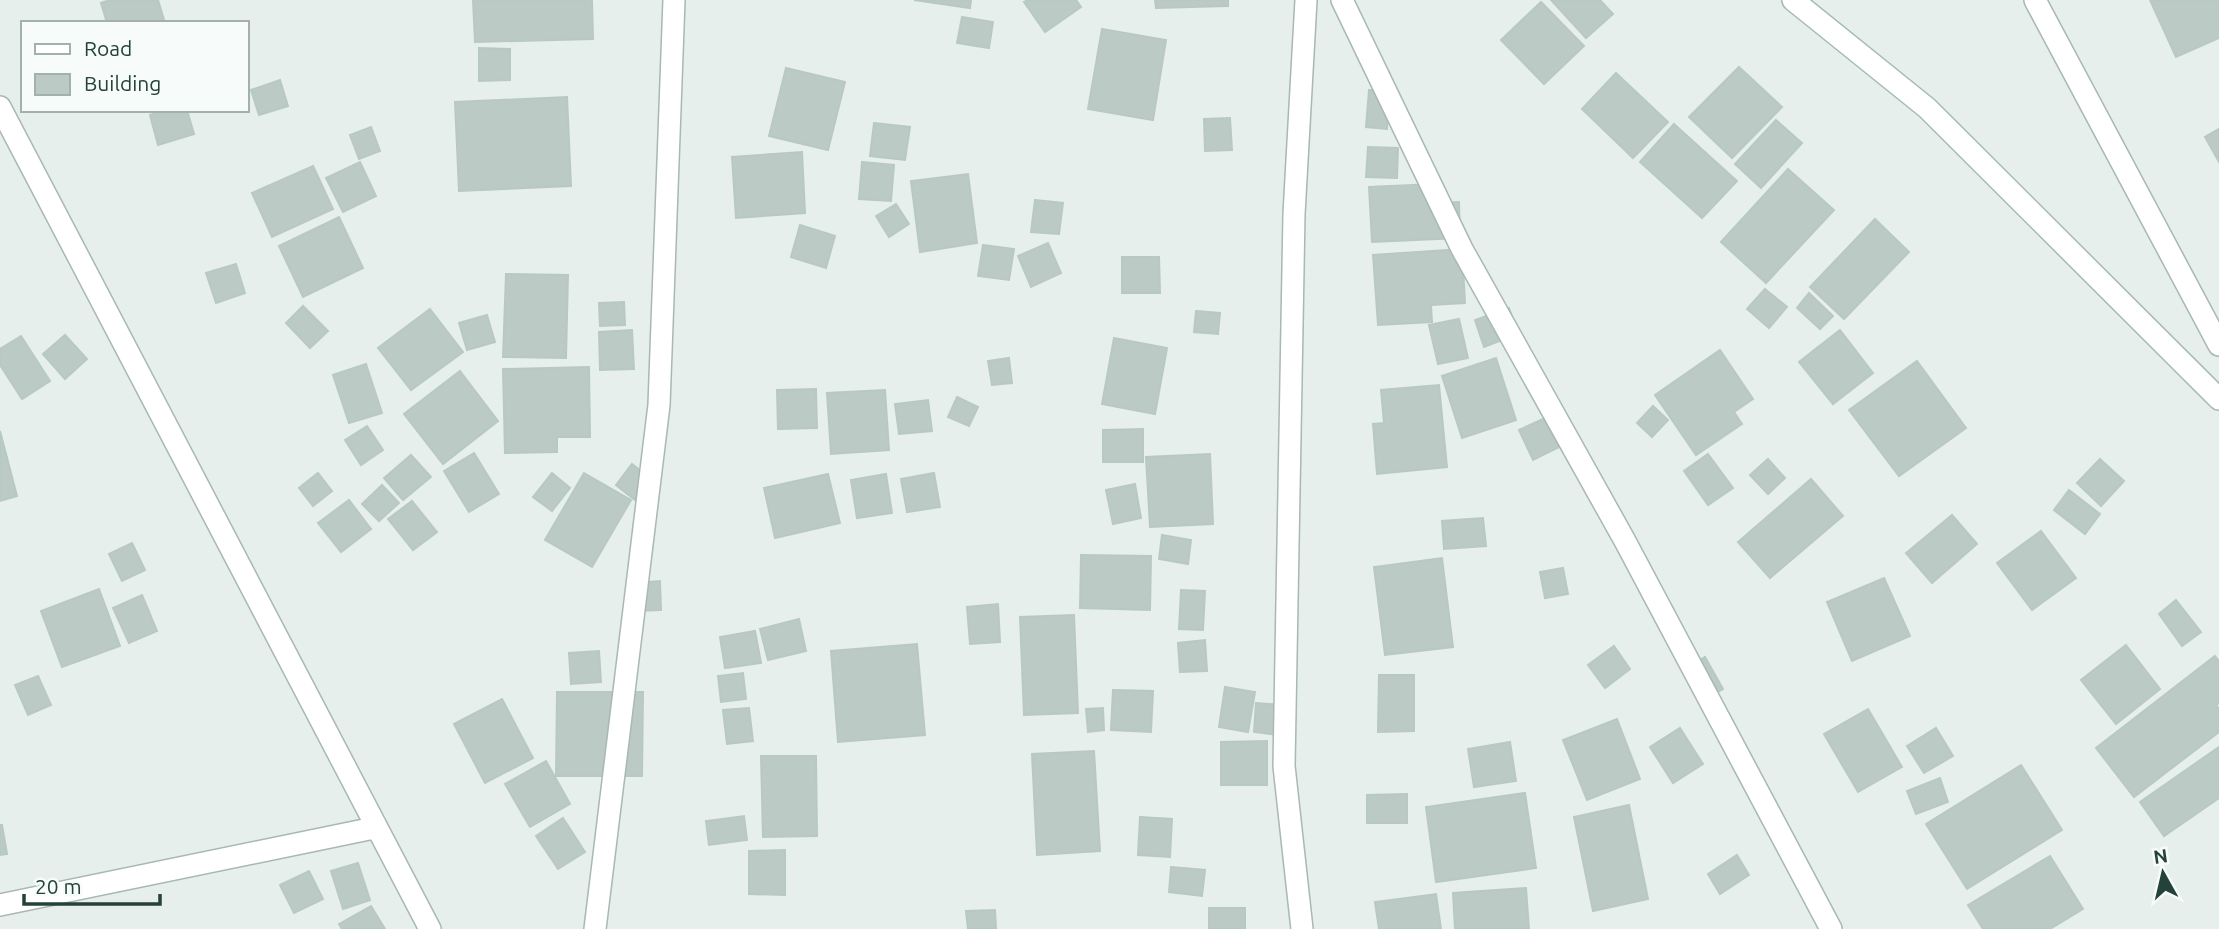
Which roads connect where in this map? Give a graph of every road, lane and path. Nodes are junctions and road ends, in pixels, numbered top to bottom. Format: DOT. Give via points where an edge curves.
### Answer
graph roads {
  1 [pos="674,0"];
  2 [pos="1306,0"];
  3 [pos="1342,0"];
  4 [pos="1793,0"];
  5 [pos="2035,0"];
  6 [pos="0,107"];
  7 [pos="2219,345"];
  8 [pos="2219,399"];
  9 [pos="374,828"];
  10 [pos="0,905"];
  11 [pos="430,929"];
  12 [pos="595,929"];
  13 [pos="1302,929"];
  14 [pos="1831,929"];
  1 -- 12 [label="street" via="659,405"];
  2 -- 13 [label="street" via="1294,214 1284,766"];
  3 -- 14 [label="street" via="1462,249 1625,541"];
  4 -- 8 [label="street" via="1927,108"];
  5 -- 7 [label="street"];
  6 -- 9 [label="street"];
  9 -- 10 [label="street"];
  9 -- 11 [label="street"];
}
